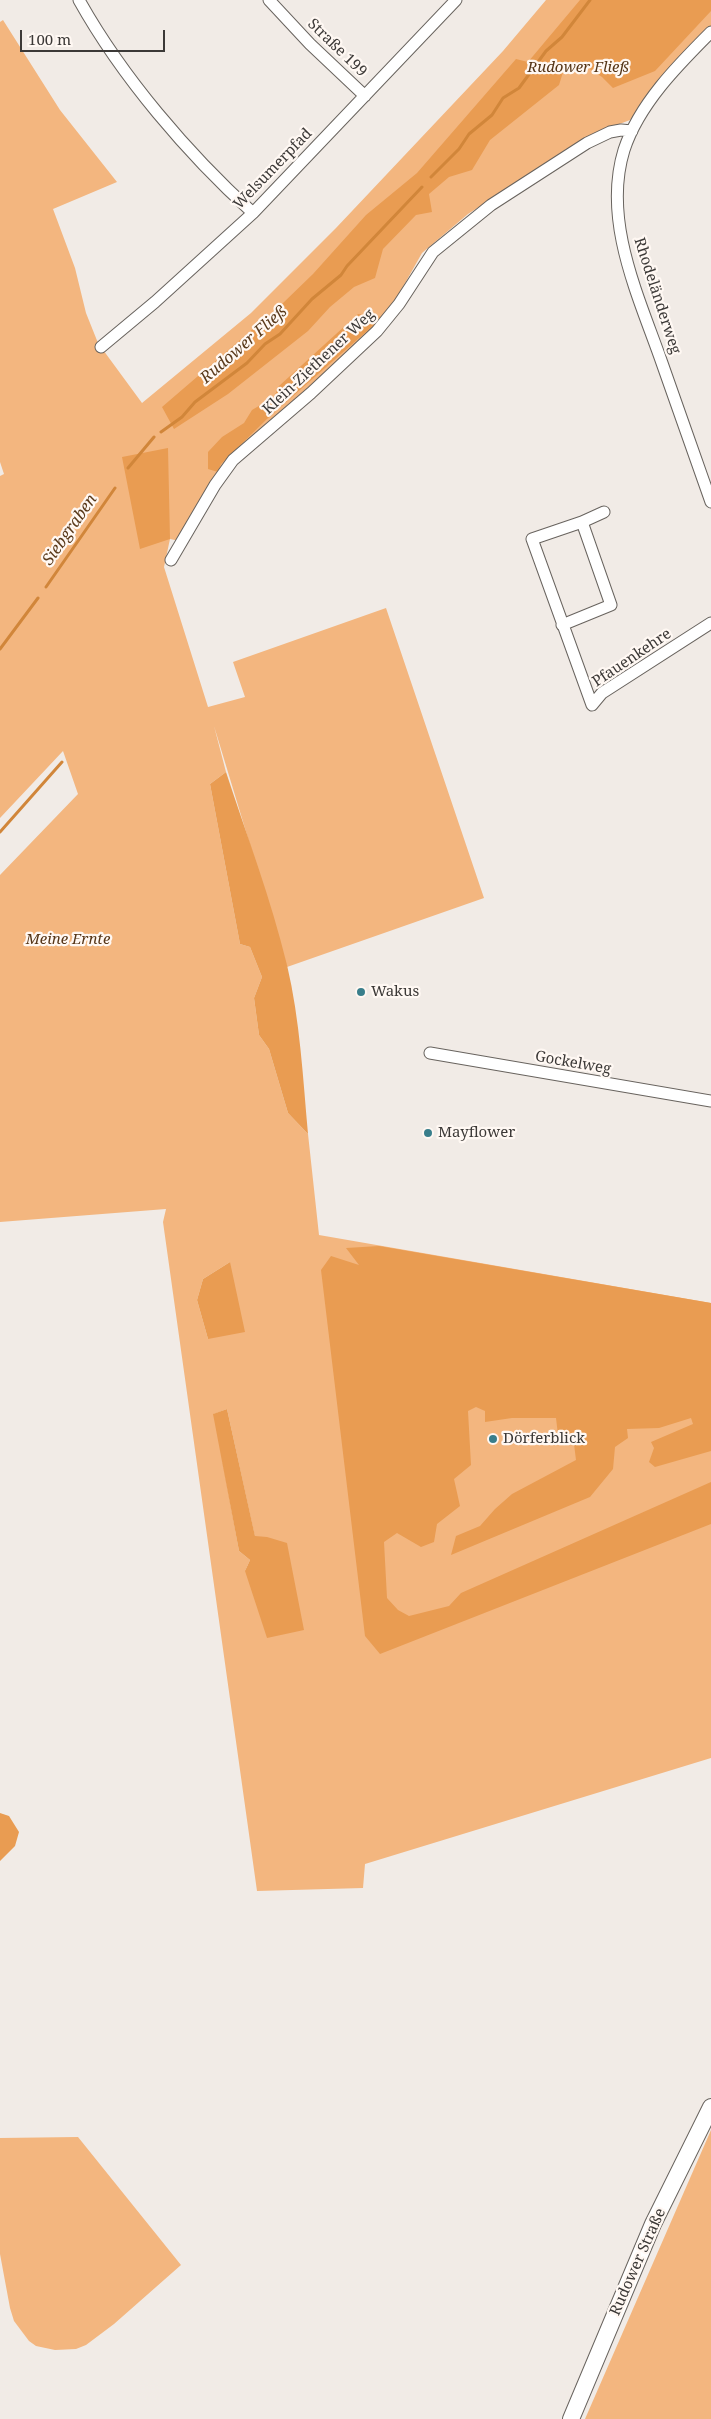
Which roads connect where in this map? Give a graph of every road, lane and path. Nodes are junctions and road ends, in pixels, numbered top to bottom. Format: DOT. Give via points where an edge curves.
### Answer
graph roads {
  1 [pos="79,0"];
  2 [pos="269,0"];
  3 [pos="456,0"];
  4 [pos="711,32"];
  5 [pos="365,96"];
  6 [pos="632,131"];
  7 [pos="253,213"];
  8 [pos="101,347"];
  9 [pos="711,502"];
  10 [pos="604,512"];
  11 [pos="582,522"];
  12 [pos="171,560"];
  13 [pos="711,623"];
  14 [pos="562,624"];
  15 [pos="430,1053"];
  16 [pos="711,1101"];
  17 [pos="711,2108"];
  18 [pos="571,2419"];
  1 -- 7 [label="street" via="156,110"];
  2 -- 5 [label="street, Straße 199"];
  3 -- 5 [label="street, Welsumerpfad"];
  4 -- 6 [label="street, Rhodeländerweg" via="659,90"];
  5 -- 7 [label="street, Welsumerpfad"];
  6 -- 9 [label="street, Rhodeländerweg" via="621,164 618,187 626,255"];
  6 -- 12 [label="street, Klein-Ziethener Weg" via="610,132 587,143 504,196 439,246 377,331 233,460"];
  7 -- 8 [label="street, Welsumerpfad"];
  10 -- 11 [label="street"];
  11 -- 14 [label="street" via="611,606"];
  11 -- 14 [label="street, Pfauenkehre" via="532,539"];
  13 -- 14 [label="street, Pfauenkehre" via="602,693 592,705"];
  15 -- 16 [label="street, Gockelweg"];
  17 -- 18 [label="street, Rudower Straße" via="653,2224"];
}
